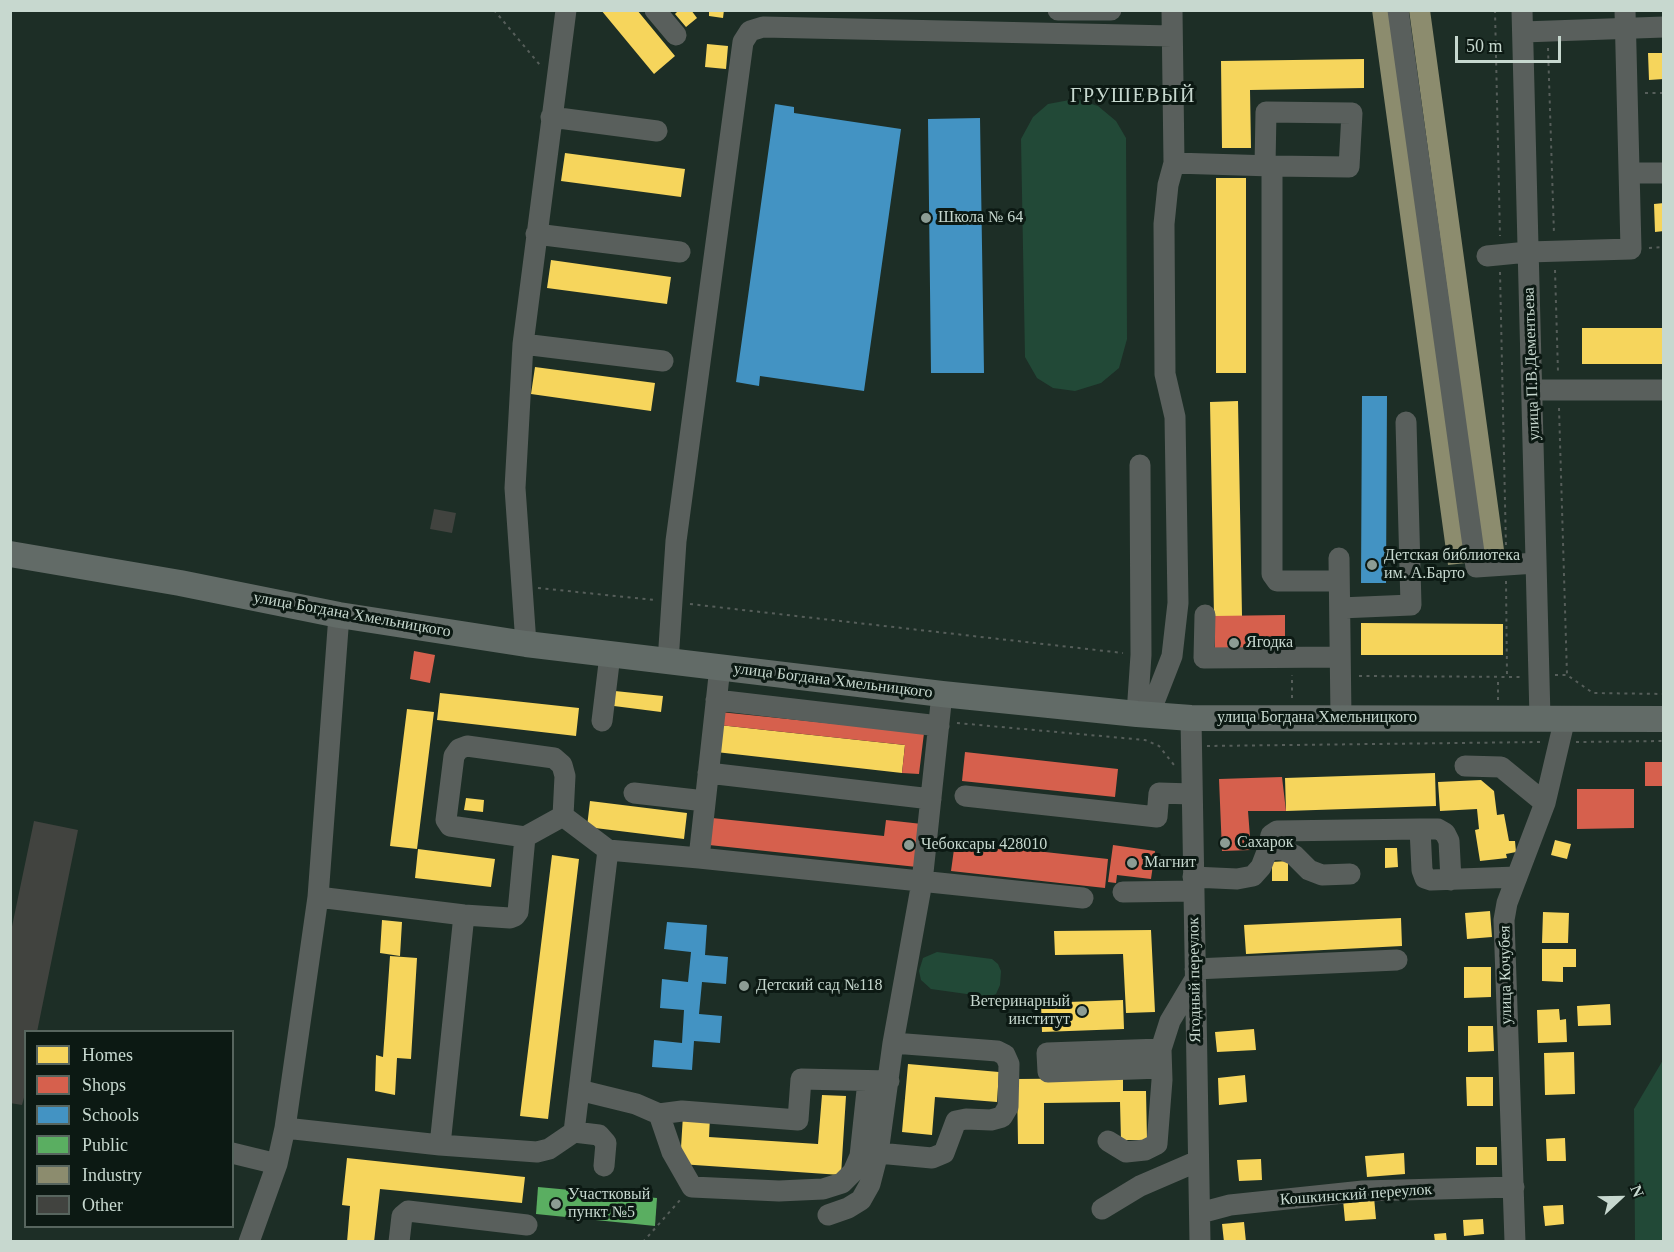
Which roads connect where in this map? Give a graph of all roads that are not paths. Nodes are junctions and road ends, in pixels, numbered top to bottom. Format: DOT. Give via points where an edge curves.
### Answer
graph roads {
  1 [pos="566,10"];
  2 [pos="655,10"];
  3 [pos="1058,10"];
  4 [pos="1111,10"];
  5 [pos="1172,10"];
  6 [pos="1398,10"];
  7 [pos="1522,10"];
  8 [pos="1625,19"];
  9 [pos="1664,27"];
  10 [pos="1522,32"];
  11 [pos="676,35"];
  12 [pos="1172,36"];
  13 [pos="551,117"];
  14 [pos="657,131"];
  15 [pos="1174,163"];
  16 [pos="1268,166"];
  17 [pos="1630,173"];
  18 [pos="1664,173"];
  19 [pos="536,234"];
  20 [pos="680,252"];
  21 [pos="1528,252"];
  22 [pos="1496,256"];
  23 [pos="523,344"];
  24 [pos="663,361"];
  25 [pos="1532,390"];
  26 [pos="1664,390"];
  27 [pos="1406,422"];
  28 [pos="1140,465"];
  29 [pos="10,554"];
  30 [pos="1339,558"];
  31 [pos="1536,563"];
  32 [pos="1339,581"];
  33 [pos="1340,608"];
  34 [pos="339,615"];
  35 [pos="1205,615"];
  36 [pos="526,644"];
  37 [pos="610,655"];
  38 [pos="1141,655"];
  39 [pos="1172,656"];
  40 [pos="1340,657"];
  41 [pos="668,662"];
  42 [pos="720,667"];
  43 [pos="942,694"];
  44 [pos="717,700"];
  45 [pos="1143,715"];
  46 [pos="1341,717"];
  47 [pos="1191,718"];
  48 [pos="1664,719"];
  49 [pos="602,721"];
  50 [pos="939,723"];
  51 [pos="1540,730"];
  52 [pos="1567,730"];
  53 [pos="1465,766"];
  54 [pos="708,773"];
  55 [pos="634,793"];
  56 [pos="1192,794"];
  57 [pos="965,796"];
  58 [pos="931,799"];
  59 [pos="705,801"];
  60 [pos="1545,803"];
  61 [pos="563,816"];
  62 [pos="1420,829"];
  63 [pos="525,837"];
  64 [pos="1268,849"];
  65 [pos="608,850"];
  66 [pos="699,858"];
  67 [pos="1350,874"];
  68 [pos="1517,877"];
  69 [pos="1451,880"];
  70 [pos="922,882"];
  71 [pos="1194,884"];
  72 [pos="1124,892"];
  73 [pos="318,897"];
  74 [pos="1083,898"];
  75 [pos="464,915"];
  76 [pos="1397,960"];
  77 [pos="1195,974"];
  78 [pos="893,1043"];
  79 [pos="878,1081"];
  80 [pos="579,1090"];
  81 [pos="659,1114"];
  82 [pos="285,1128"];
  83 [pos="574,1132"];
  84 [pos="1108,1142"];
  85 [pos="440,1145"];
  86 [pos="234,1153"];
  87 [pos="878,1153"];
  88 [pos="1198,1161"];
  89 [pos="277,1164"];
  90 [pos="604,1166"];
  91 [pos="1514,1187"];
  92 [pos="1102,1209"];
  93 [pos="1200,1213"];
  94 [pos="828,1215"];
  95 [pos="527,1226"];
  96 [pos="249,1242"];
  97 [pos="399,1242"];
  98 [pos="1200,1242"];
  99 [pos="1515,1242"];
  1 -- 13 [label="street"];
  2 -- 11 [label="street"];
  3 -- 4 [label="street"];
  5 -- 12 [label="street"];
  6 -- 31 [label="street" via="1476,567"];
  7 -- 10 [label="street, улица П.В.Дементьева"];
  8 -- 9 [label="street"];
  8 -- 10 [label="street"];
  8 -- 17 [label="street"];
  10 -- 21 [label="street, улица П.В.Дементьева"];
  12 -- 15 [label="street"];
  12 -- 41 [label="street" via="763,27 750,31 741,54 676,542"];
  13 -- 14 [label="street"];
  13 -- 19 [label="street"];
  15 -- 16 [label="street"];
  15 -- 39 [label="street" via="1164,224 1165,374 1175,417 1178,603"];
  16 -- 16 [label="street" via="1349,167 1352,113 1266,112"];
  16 -- 32 [label="street" via="1272,574 1277,581"];
  17 -- 18 [label="street"];
  17 -- 21 [label="street" via="1631,249"];
  19 -- 20 [label="street"];
  19 -- 23 [label="street"];
  21 -- 22 [label="street"];
  21 -- 25 [label="street, улица П.В.Дементьева"];
  23 -- 24 [label="street"];
  23 -- 36 [label="street" via="515,488"];
  25 -- 26 [label="street"];
  25 -- 31 [label="street, улица П.В.Дементьева"];
  27 -- 33 [label="street" via="1411,605"];
  28 -- 38 [label="street"];
  29 -- 34 [label="main road, улица Богдана Хмельницкого"];
  30 -- 32 [label="street"];
  31 -- 51 [label="street, улица П.В.Дементьева"];
  32 -- 33 [label="street"];
  33 -- 40 [label="street"];
  34 -- 36 [label="main road, улица Богдана Хмельницкого"];
  34 -- 73 [label="street"];
  35 -- 40 [label="street" via="1204,658"];
  36 -- 37 [label="main road, улица Богдана Хмельницкого"];
  37 -- 41 [label="main road, улица Богдана Хмельницкого"];
  37 -- 49 [label="street"];
  38 -- 39 [label="street"];
  38 -- 45 [label="street"];
  39 -- 45 [label="street"];
  40 -- 46 [label="street"];
  41 -- 42 [label="main road, улица Богдана Хмельницкого"];
  42 -- 43 [label="main road, улица Богдана Хмельницкого"];
  42 -- 44 [label="street"];
  43 -- 45 [label="main road, улица Богдана Хмельницкого"];
  43 -- 50 [label="street"];
  44 -- 50 [label="street"];
  44 -- 54 [label="street"];
  45 -- 47 [label="main road, улица Богдана Хмельницкого"];
  46 -- 47 [label="main road, улица Богдана Хмельницкого"];
  46 -- 51 [label="main road, улица Богдана Хмельницкого"];
  47 -- 56 [label="street, Ягодный переулок"];
  48 -- 52 [label="main road, улица Богдана Хмельницкого"];
  50 -- 58 [label="street"];
  51 -- 52 [label="main road, улица Богдана Хмельницкого"];
  52 -- 60 [label="street, улица Кочубея"];
  53 -- 60 [label="street" via="1501,767"];
  54 -- 58 [label="street"];
  54 -- 59 [label="street"];
  55 -- 59 [label="street"];
  56 -- 57 [label="street" via="1159,793 1157,816"];
  56 -- 71 [label="street, Ягодный переулок"];
  58 -- 70 [label="street"];
  59 -- 66 [label="street"];
  60 -- 68 [label="street, улица Кочубея"];
  61 -- 63 [label="street"];
  61 -- 63 [label="street" via="564,776 562,765 554,758 467,746 459,749 454,756 446,820 450,826"];
  61 -- 65 [label="street"];
  62 -- 64 [label="street" via="1277,831 1271,835"];
  62 -- 69 [label="street" via="1438,828 1445,833"];
  62 -- 69 [label="street" via="1425,878"];
  63 -- 75 [label="street" via="515,916"];
  64 -- 67 [label="street" via="1294,855 1309,870 1322,875"];
  64 -- 71 [label="street" via="1253,876"];
  65 -- 66 [label="street"];
  65 -- 80 [label="street"];
  66 -- 70 [label="street"];
  68 -- 69 [label="street"];
  68 -- 91 [label="street, улица Кочубея" via="1504,920"];
  70 -- 74 [label="street"];
  70 -- 78 [label="street"];
  71 -- 72 [label="street"];
  71 -- 77 [label="street, Ягодный переулок"];
  73 -- 75 [label="street"];
  73 -- 82 [label="street"];
  75 -- 85 [label="street"];
  76 -- 77 [label="street"];
  77 -- 84 [label="street" via="1170,1021 1161,1058 1157,1144 1126,1152"];
  77 -- 88 [label="street, Ягодный переулок"];
  78 -- 79 [label="street"];
  78 -- 87 [label="street" via="997,1051 1005,1055 1009,1064 1008,1107 1002,1117 991,1120 956,1121 944,1153 932,1158"];
  79 -- 81 [label="street" via="801,1079 798,1120 682,1111"];
  79 -- 81 [label="street" via="853,1172 842,1183 823,1189 692,1187 672,1152"];
  79 -- 87 [label="street"];
  80 -- 81 [label="street"];
  80 -- 83 [label="street"];
  82 -- 85 [label="street"];
  82 -- 89 [label="street"];
  83 -- 85 [label="street" via="549,1149 537,1152"];
  83 -- 90 [label="street" via="599,1135 606,1143"];
  86 -- 89 [label="street"];
  87 -- 94 [label="street" via="870,1184 861,1200"];
  88 -- 92 [label="street" via="1140,1186"];
  88 -- 93 [label="street, Ягодный переулок"];
  89 -- 96 [label="street"];
  91 -- 93 [label="street, Кошкинский переулок" via="1363,1191 1230,1205"];
  91 -- 99 [label="street, улица Кочубея"];
  93 -- 98 [label="street, Ягодный переулок"];
  95 -- 97 [label="street" via="408,1211 402,1216"];
}
